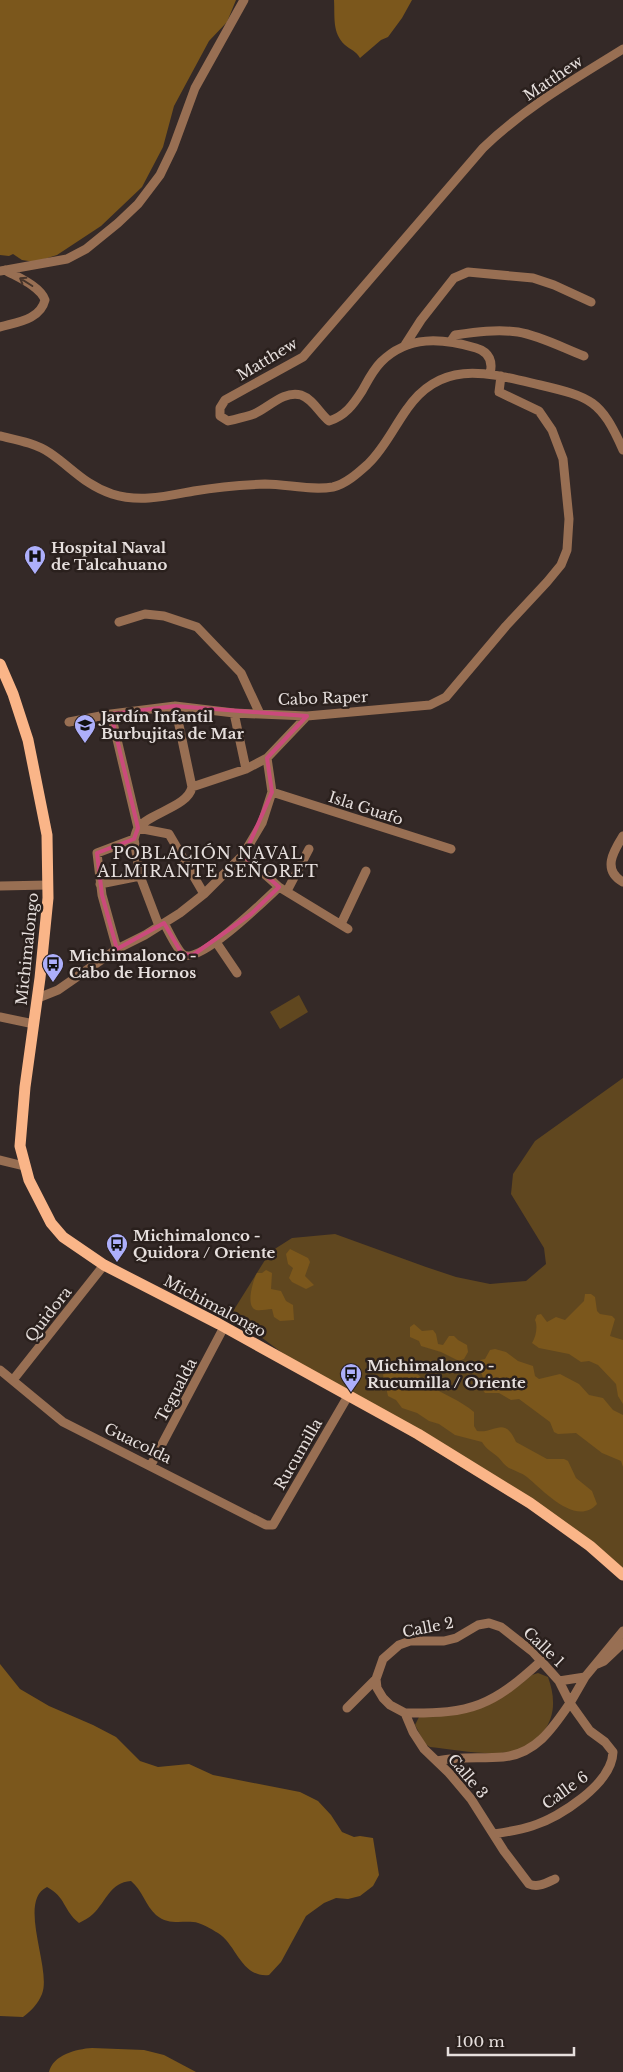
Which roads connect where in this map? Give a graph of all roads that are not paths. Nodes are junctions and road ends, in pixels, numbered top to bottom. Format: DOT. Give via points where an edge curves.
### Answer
graph roads {
  1 [pos="244,0"];
  2 [pos="623,49"];
  3 [pos="2,270"];
  4 [pos="591,302"];
  5 [pos="0,327"];
  6 [pos="451,341"];
  7 [pos="405,345"];
  8 [pos="584,356"];
  9 [pos="490,374"];
  10 [pos="501,376"];
  11 [pos="0,436"];
  12 [pos="623,450"];
  13 [pos="120,622"];
  14 [pos="0,664"];
  15 [pos="175,706"];
  16 [pos="234,713"];
  17 [pos="111,714"];
  18 [pos="260,714"];
  19 [pos="307,716"];
  20 [pos="69,722"];
  21 [pos="267,758"];
  22 [pos="246,769"];
  23 [pos="192,787"];
  24 [pos="272,792"];
  25 [pos="138,828"];
  26 [pos="623,836"];
  27 [pos="134,839"];
  28 [pos="310,849"];
  29 [pos="451,849"];
  30 [pos="243,855"];
  31 [pos="366,871"];
  32 [pos="140,876"];
  33 [pos="623,882"];
  34 [pos="100,884"];
  35 [pos="48,885"];
  36 [pos="0,886"];
  37 [pos="283,889"];
  38 [pos="204,894"];
  39 [pos="162,924"];
  40 [pos="216,942"];
  41 [pos="117,949"];
  42 [pos="237,973"];
  43 [pos="38,998"];
  44 [pos="0,1017"];
  45 [pos="34,1024"];
  46 [pos="0,1160"];
  47 [pos="24,1166"];
  48 [pos="104,1265"];
  49 [pos="224,1327"];
  50 [pos="0,1370"];
  51 [pos="13,1380"];
  52 [pos="348,1396"];
  53 [pos="152,1465"];
  54 [pos="273,1525"];
  55 [pos="623,1575"];
  56 [pos="488,1623"];
  57 [pos="623,1631"];
  58 [pos="623,1643"];
  59 [pos="541,1661"];
  60 [pos="597,1664"];
  61 [pos="585,1676"];
  62 [pos="376,1679"];
  63 [pos="559,1680"];
  64 [pos="570,1702"];
  65 [pos="347,1708"];
  66 [pos="405,1713"];
  67 [pos="437,1761"];
  68 [pos="613,1761"];
  69 [pos="494,1834"];
  70 [pos="555,1879"];
  1 -- 3 [label="street" via="195,88 160,175 138,204 86,249 68,259"];
  2 -- 7 [label="street, Matthew" via="496,135 303,357 225,400 220,416 228,421 254,414 289,395 301,395 329,421 338,419 353,405 380,363"];
  5 -- 3 [label="street, one-way" via="34,316 40,312 45,300 38,290"];
  4 -- 7 [label="street" via="533,278 468,272 454,278"];
  6 -- 7 [label="street, Matthew" via="423,340"];
  6 -- 8 [label="street" via="455,335 466,333 490,330 516,332"];
  6 -- 9 [label="street, Matthew" via="486,352 491,359"];
  9 -- 10 [label="street"];
  9 -- 11 [label="street" via="467,372 441,378 408,407 372,460 334,487 232,485 152,499 115,495 86,483 48,452"];
  10 -- 12 [label="street" via="588,400 606,417"];
  10 -- 19 [label="street, Cabo Raper" via="499,392 539,411 552,430 563,459 569,520 567,550 561,565 446,697 430,705"];
  13 -- 18 [label="street" via="145,614 164,616 197,627 242,673"];
  14 -- 35 [label="main road, Michimalongo" via="13,694 34,767 47,835"];
  15 -- 16 [label="street, Cabo Raper"];
  15 -- 17 [label="street, Cabo Raper"];
  15 -- 23 [label="street"];
  16 -- 18 [label="street, Cabo Raper"];
  16 -- 22 [label="street"];
  17 -- 20 [label="street, Cabo Raper"];
  17 -- 25 [label="street"];
  18 -- 19 [label="street, Cabo Raper"];
  19 -- 21 [label="street"];
  21 -- 22 [label="street"];
  21 -- 24 [label="street"];
  22 -- 23 [label="street"];
  23 -- 25 [label="street" via="187,798"];
  24 -- 29 [label="street, Isla Guafo"];
  24 -- 30 [label="street" via="262,823"];
  25 -- 27 [label="street"];
  25 -- 38 [label="street" via="169,834"];
  26 -- 33 [label="street" via="612,856 610,868"];
  27 -- 32 [label="street"];
  27 -- 34 [label="street" via="97,853"];
  28 -- 37 [label="street"];
  30 -- 37 [label="street"];
  30 -- 38 [label="street"];
  31 -- 37 [label="street" via="344,926"];
  32 -- 34 [label="street"];
  32 -- 39 [label="street"];
  34 -- 41 [label="street"];
  35 -- 36 [label="street"];
  35 -- 43 [label="main road, Michimalongo"];
  37 -- 40 [label="street"];
  38 -- 39 [label="street"];
  39 -- 40 [label="street" via="182,954 187,956"];
  39 -- 41 [label="street"];
  40 -- 42 [label="street"];
  41 -- 43 [label="street" via="66,985"];
  43 -- 45 [label="main road, Michimalongo"];
  44 -- 45 [label="street"];
  45 -- 47 [label="main road, Michimalongo" via="20,1136"];
  46 -- 47 [label="street"];
  47 -- 48 [label="main road, Michimalongo" via="37,1198 57,1232"];
  48 -- 49 [label="main road, Michimalongo"];
  48 -- 51 [label="street, Quidora"];
  49 -- 52 [label="main road, Michimalongo"];
  49 -- 53 [label="street, Tegualda"];
  50 -- 51 [label="street, Guacolda"];
  51 -- 53 [label="street, Guacolda" via="63,1422"];
  52 -- 54 [label="street, Rucumilla"];
  52 -- 55 [label="main road, Michimalongo" via="418,1434 530,1503 590,1546"];
  53 -- 54 [label="street, Guacolda" via="266,1525"];
  56 -- 59 [label="street, Calle 1" via="501,1627 520,1640"];
  56 -- 62 [label="street, Calle 2" via="444,1641 399,1645 383,1659"];
  57 -- 60 [label="street"];
  58 -- 60 [label="street" via="604,1662"];
  59 -- 63 [label="street, Calle 1"];
  59 -- 66 [label="street" via="505,1692 478,1706 429,1714"];
  60 -- 61 [label="street"];
  61 -- 63 [label="street"];
  61 -- 64 [label="street"];
  62 -- 65 [label="street"];
  62 -- 66 [label="street" via="383,1698"];
  63 -- 64 [label="street, Calle 1"];
  64 -- 67 [label="street" via="548,1734 524,1752 501,1758"];
  64 -- 68 [label="street, Calle 1" via="590,1731 613,1752"];
  66 -- 67 [label="street, Calle 3" via="424,1749"];
  67 -- 69 [label="street, Calle 3" via="471,1799"];
  68 -- 69 [label="street, Calle 6" via="598,1784 565,1810 531,1827"];
  69 -- 70 [label="street, Calle 3" via="529,1884 540,1885"];
}
